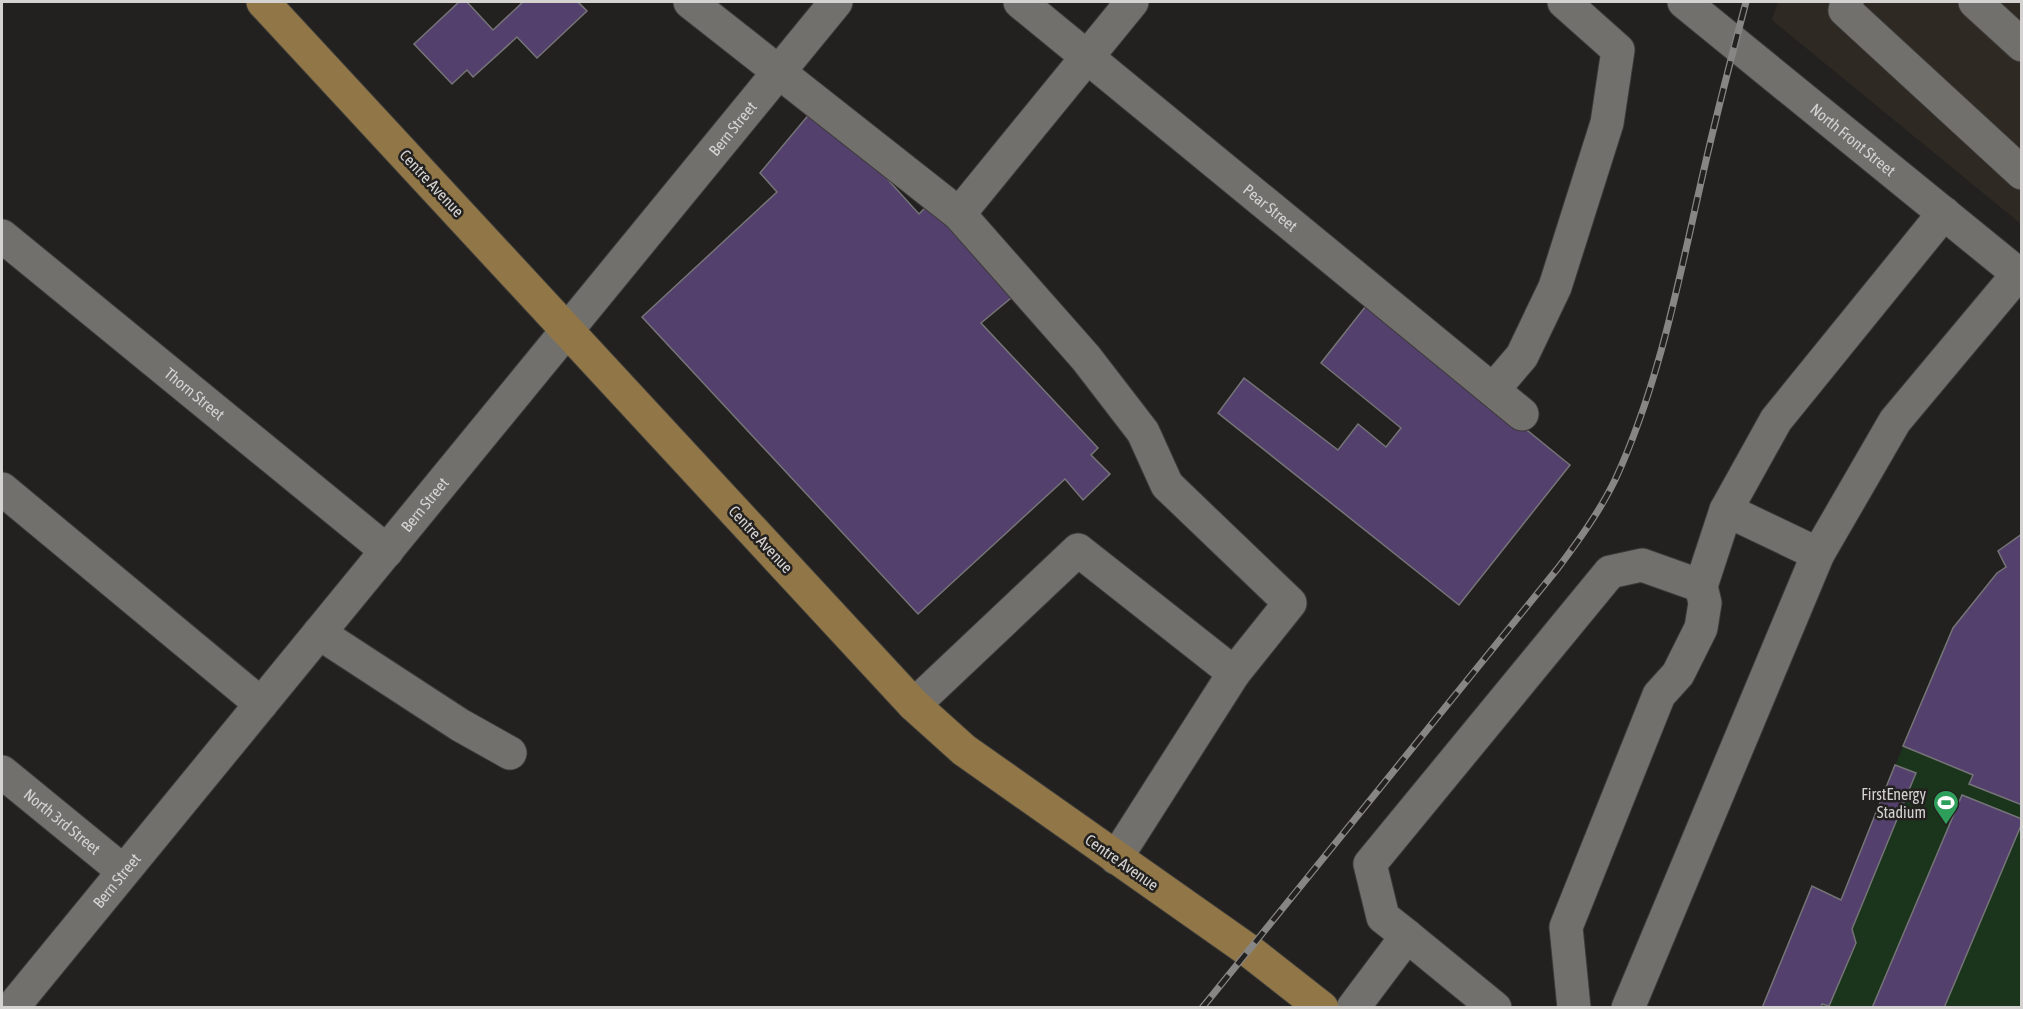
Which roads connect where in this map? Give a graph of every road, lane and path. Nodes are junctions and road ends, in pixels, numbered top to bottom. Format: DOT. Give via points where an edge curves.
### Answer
graph roads {
  1 [pos="263,2"];
  2 [pos="690,2"];
  3 [pos="836,2"];
  4 [pos="1020,2"];
  5 [pos="1132,2"];
  6 [pos="1564,2"];
  7 [pos="1684,2"];
  8 [pos="1847,2"];
  9 [pos="1976,2"];
  10 [pos="2022,45"];
  11 [pos="1086,56"];
  12 [pos="777,73"];
  13 [pos="2022,173"];
  14 [pos="1944,213"];
  15 [pos="959,214"];
  16 [pos="2,236"];
  17 [pos="2020,276"];
  18 [pos="568,329"];
  19 [pos="1492,390"];
  20 [pos="1522,414"];
  21 [pos="2,489"];
  22 [pos="1726,510"];
  23 [pos="387,551"];
  24 [pos="1818,554"];
  25 [pos="1701,586"];
  26 [pos="319,633"];
  27 [pos="1234,673"];
  28 [pos="261,704"];
  29 [pos="914,705"];
  30 [pos="510,753"];
  31 [pos="2,771"];
  32 [pos="1116,858"];
  33 [pos="123,871"];
  34 [pos="1407,936"];
  35 [pos="12,1008"];
  36 [pos="1322,1008"];
  37 [pos="1353,1008"];
  38 [pos="1495,1008"];
  39 [pos="1574,1008"];
  40 [pos="1628,1008"];
  1 -- 18 [label="main road, Centre Avenue"];
  2 -- 12 [label="street"];
  3 -- 12 [label="street, Bern Street"];
  4 -- 11 [label="street, Pear Street"];
  5 -- 11 [label="street"];
  6 -- 19 [label="street" via="1618,50 1607,123 1555,287 1522,356"];
  7 -- 14 [label="street, North Front Street"];
  8 -- 13 [label="street" via="1845,10"];
  9 -- 10 [label="street"];
  11 -- 15 [label="street"];
  11 -- 19 [label="street, Pear Street"];
  12 -- 15 [label="street"];
  12 -- 18 [label="street, Bern Street"];
  14 -- 17 [label="street, North Front Street"];
  14 -- 22 [label="street" via="1776,420"];
  15 -- 27 [label="street" via="1086,358 1136,422 1167,485 1290,603"];
  16 -- 23 [label="street, Thorn Street"];
  17 -- 24 [label="street" via="1895,421"];
  18 -- 23 [label="street, Bern Street"];
  18 -- 29 [label="main road, Centre Avenue"];
  19 -- 20 [label="street, Pear Street"];
  21 -- 28 [label="street"];
  22 -- 24 [label="street"];
  22 -- 25 [label="street"];
  23 -- 26 [label="street, Bern Street"];
  24 -- 40 [label="street"];
  25 -- 34 [label="street" via="1642,565 1610,572 1370,864 1383,916"];
  25 -- 39 [label="street" via="1705,603 1701,628 1677,674 1659,695 1566,927"];
  26 -- 28 [label="street, Bern Street"];
  26 -- 30 [label="street"];
  27 -- 29 [label="street" via="1078,550"];
  27 -- 32 [label="street"];
  28 -- 33 [label="street, Bern Street"];
  29 -- 32 [label="main road, Centre Avenue" via="964,750"];
  31 -- 33 [label="street, North 3rd Street"];
  32 -- 36 [label="main road, Centre Avenue" via="1248,950"];
  33 -- 35 [label="street, Bern Street"];
  34 -- 37 [label="street"];
  34 -- 38 [label="street"];
}
